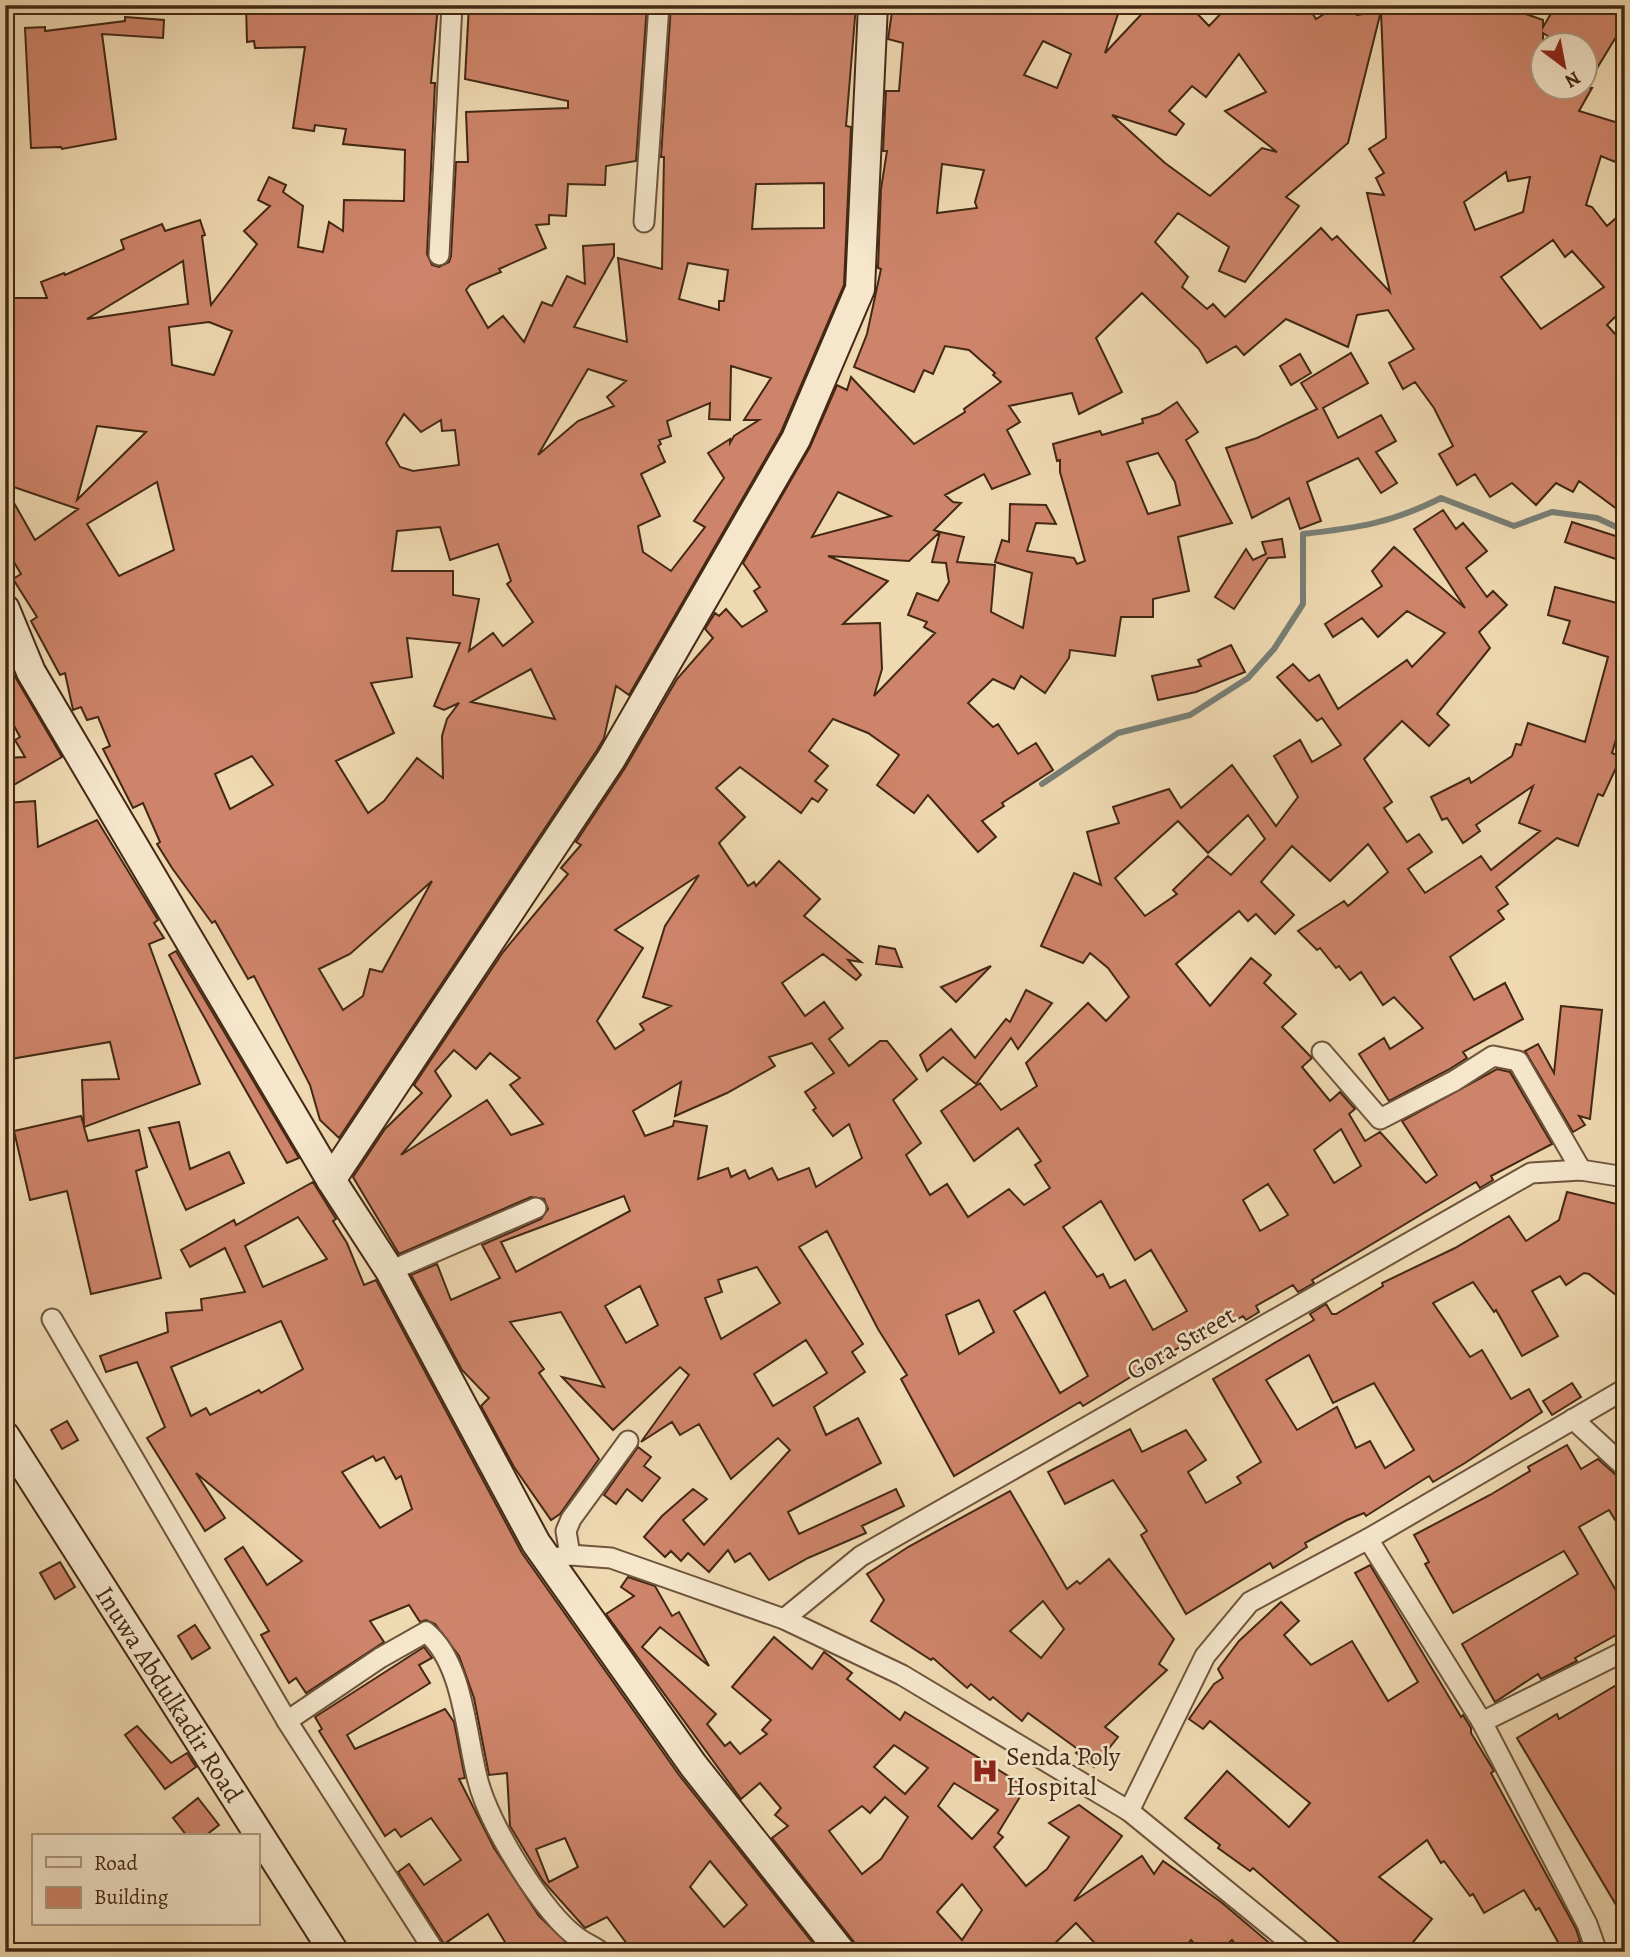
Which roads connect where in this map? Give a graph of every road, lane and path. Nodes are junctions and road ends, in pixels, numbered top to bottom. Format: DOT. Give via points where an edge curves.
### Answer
graph roads {
  1 [pos="452,5"];
  2 [pos="659,5"];
  3 [pos="873,5"];
  4 [pos="644,222"];
  5 [pos="439,256"];
  6 [pos="5,609"];
  7 [pos="1321,1052"];
  8 [pos="1581,1170"];
  9 [pos="1625,1177"];
  10 [pos="331,1180"];
  11 [pos="536,1208"];
  12 [pos="390,1271"];
  13 [pos="52,1319"];
  14 [pos="1625,1389"];
  15 [pos="1573,1419"];
  16 [pos="5,1436"];
  17 [pos="628,1441"];
  18 [pos="1625,1467"];
  19 [pos="1368,1539"];
  20 [pos="559,1557"];
  21 [pos="783,1619"];
  22 [pos="1625,1651"];
  23 [pos="287,1721"];
  24 [pos="1482,1723"];
  25 [pos="1129,1811"];
  26 [pos="259,1834"];
  27 [pos="259,1834"];
  28 [pos="334,1952"];
  29 [pos="435,1952"];
  30 [pos="600,1952"];
  31 [pos="841,1952"];
  32 [pos="1302,1952"];
  33 [pos="1597,1952"];
  1 -- 5 [label="street"];
  2 -- 4 [label="street"];
  3 -- 10 [label="street" via="860,289 796,439 611,759"];
  6 -- 10 [label="street" via="31,672"];
  7 -- 8 [label="street" via="1380,1119 1493,1056 1518,1061"];
  8 -- 9 [label="street, Gora Street"];
  8 -- 21 [label="street, Gora Street" via="1531,1172 861,1556"];
  10 -- 12 [label="street"];
  11 -- 12 [label="street"];
  12 -- 20 [label="street"];
  13 -- 23 [label="street"];
  14 -- 15 [label="street"];
  15 -- 18 [label="street"];
  15 -- 19 [label="street"];
  16 -- 26 [label="street, Inuwa Abdulkadir Road"];
  17 -- 20 [label="street" via="571,1519"];
  19 -- 24 [label="street"];
  19 -- 25 [label="street" via="1250,1602 1205,1656"];
  20 -- 21 [label="street" via="611,1558"];
  20 -- 31 [label="street" via="693,1765"];
  21 -- 25 [label="street" via="902,1675"];
  22 -- 24 [label="street"];
  23 -- 29 [label="street"];
  23 -- 30 [label="street" via="426,1632 461,1693 478,1782 492,1821 533,1887 576,1937"];
  24 -- 33 [label="street" via="1587,1924"];
  25 -- 32 [label="street"];
  27 -- 28 [label="street, Inuwa Abdulkadir Road"];
}
